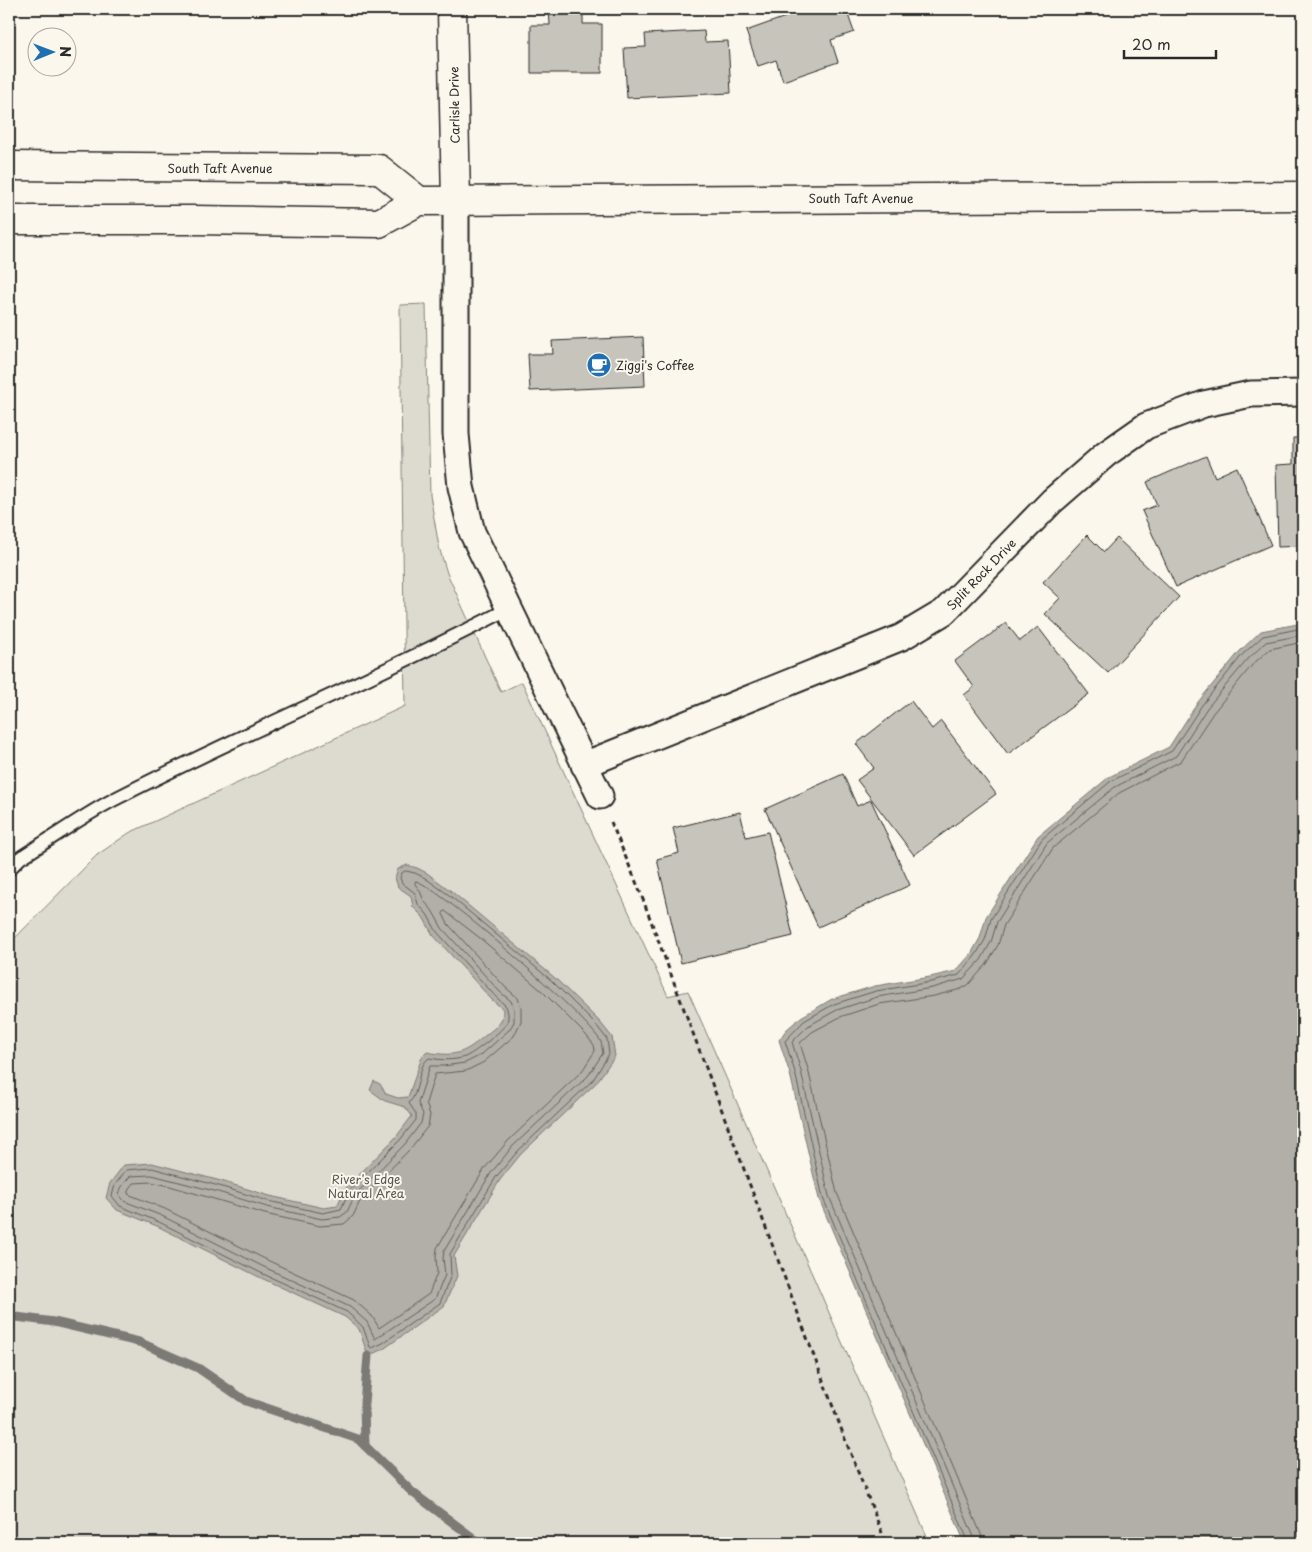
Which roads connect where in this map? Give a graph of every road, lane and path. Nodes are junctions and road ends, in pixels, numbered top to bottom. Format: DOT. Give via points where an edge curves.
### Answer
graph roads {
  1 [pos="452,9"];
  2 [pos="9,166"];
  3 [pos="1303,196"];
  4 [pos="419,201"];
  5 [pos="456,201"];
  6 [pos="9,220"];
  7 [pos="1303,392"];
  8 [pos="508,609"];
  9 [pos="584,765"];
  10 [pos="600,796"];
  11 [pos="9,869"];
  12 [pos="886,1543"];
  1 -- 5 [label="main road, Carlisle Drive"];
  2 -- 4 [label="main road, South Taft Avenue" via="379,169"];
  3 -- 5 [label="main road, South Taft Avenue"];
  4 -- 5 [label="main road, South Taft Avenue"];
  4 -- 6 [label="main road, South Taft Avenue" via="379,223"];
  5 -- 8 [label="street" via="456,434 462,487 472,532"];
  7 -- 9 [label="street, Split Rock Drive" via="1251,394 1213,402 1146,426 1106,454 1052,501 944,612 902,636"];
  8 -- 9 [label="street"];
  8 -- 11 [label="lane" via="111,801 20,858"];
  9 -- 10 [label="street"];
  10 -- 12 [label="path" via="639,889"];
}
